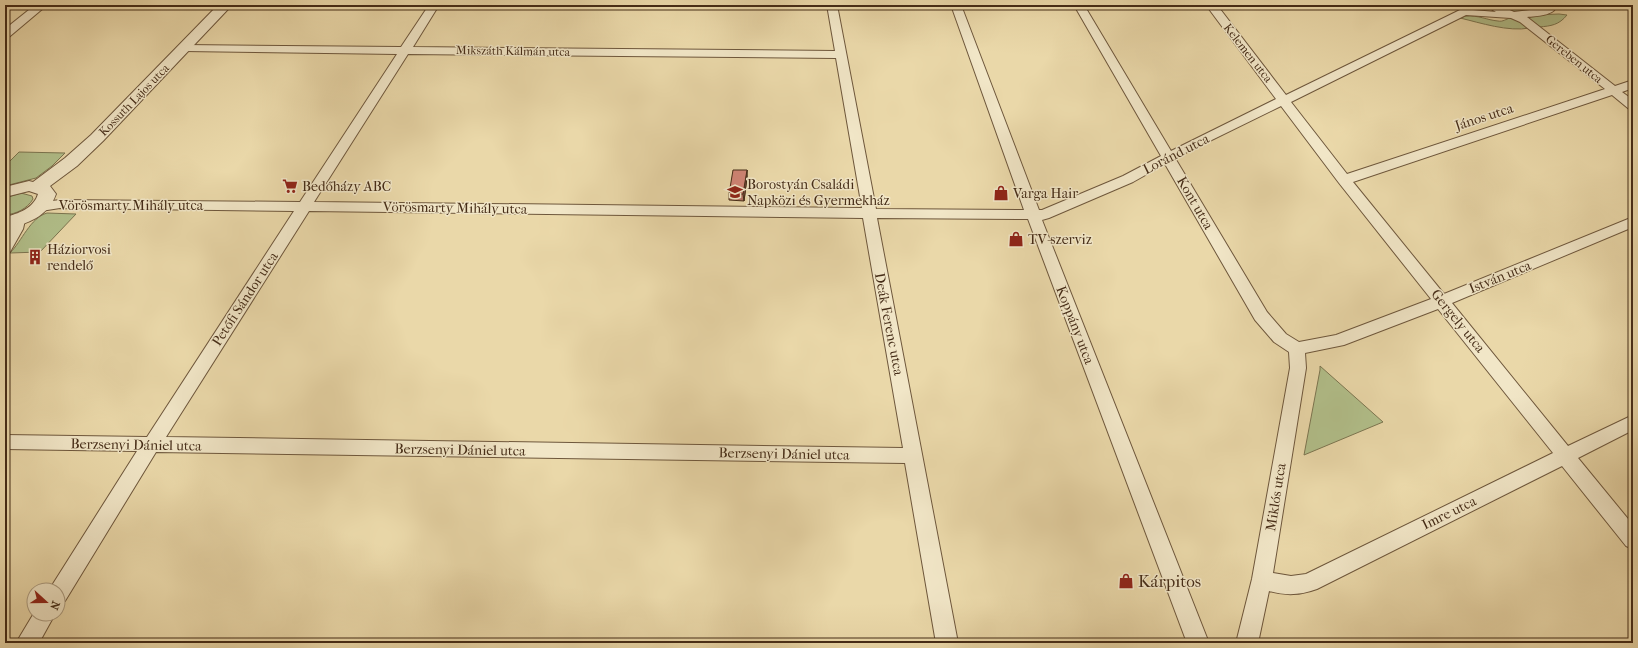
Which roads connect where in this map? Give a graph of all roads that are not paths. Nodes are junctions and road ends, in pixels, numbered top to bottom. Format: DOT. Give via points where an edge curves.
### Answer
graph roads {
  1 [pos="42,5"];
  2 [pos="225,5"];
  3 [pos="434,5"];
  4 [pos="832,5"];
  5 [pos="956,5"];
  6 [pos="1079,5"];
  7 [pos="1211,5"];
  8 [pos="1490,5"];
  9 [pos="1552,5"];
  10 [pos="1469,8"];
  11 [pos="1513,15"];
  12 [pos="5,35"];
  13 [pos="184,48"];
  14 [pos="406,50"];
  15 [pos="842,55"];
  16 [pos="1633,84"];
  17 [pos="1614,90"];
  18 [pos="1284,100"];
  19 [pos="1633,106"];
  20 [pos="1168,157"];
  21 [pos="1344,180"];
  22 [pos="36,187"];
  23 [pos="5,192"];
  24 [pos="41,206"];
  25 [pos="305,206"];
  26 [pos="868,213"];
  27 [pos="1034,216"];
  28 [pos="11,221"];
  29 [pos="1633,222"];
  30 [pos="5,248"];
  31 [pos="1442,301"];
  32 [pos="1297,349"];
  33 [pos="1633,422"];
  34 [pos="5,442"];
  35 [pos="151,445"];
  36 [pos="914,456"];
  37 [pos="1565,456"];
  38 [pos="1633,540"];
  39 [pos="1262,579"];
  40 [pos="65,582"];
  41 [pos="40,622"];
  42 [pos="27,643"];
  43 [pos="947,643"];
  44 [pos="1198,643"];
  45 [pos="1247,643"];
  1 -- 12 [label="street"];
  2 -- 13 [label="street, Kossuth Lajos utca"];
  3 -- 14 [label="street, Petőfi Sándor utca"];
  4 -- 15 [label="street, Deák Ferenc utca"];
  5 -- 27 [label="street, Koppány utca"];
  6 -- 20 [label="street, Kont utca"];
  7 -- 18 [label="street, Kelemen utca"];
  8 -- 11 [label="street, Gereben utca"];
  9 -- 11 [label="street" via="1548,10 1541,12"];
  10 -- 11 [label="street" via="1489,15"];
  10 -- 18 [label="street, Loránd utca"];
  11 -- 17 [label="street, Gereben utca" via="1538,30"];
  13 -- 14 [label="street, Mikszáth Kálmán utca"];
  13 -- 22 [label="street, Kossuth Lajos utca" via="84,151"];
  14 -- 15 [label="street, Mikszáth Kálmán utca"];
  14 -- 25 [label="street, Petőfi Sándor utca"];
  15 -- 26 [label="street, Deák Ferenc utca"];
  16 -- 17 [label="street, János utca"];
  17 -- 19 [label="street, Gereben utca"];
  17 -- 21 [label="street, János utca"];
  18 -- 20 [label="street, Loránd utca"];
  18 -- 21 [label="street, Gergely utca"];
  20 -- 27 [label="street, Loránd utca" via="1128,179 1050,214"];
  20 -- 32 [label="street, Kont utca" via="1261,316 1280,338"];
  21 -- 31 [label="street, Gergely utca"];
  22 -- 23 [label="street" via="19,187"];
  22 -- 24 [label="street" via="44,189 47,194"];
  24 -- 25 [label="street, Vörösmarty Mihály utca"];
  24 -- 28 [label="street" via="27,216"];
  25 -- 26 [label="street, Vörösmarty Mihály utca"];
  25 -- 35 [label="street, Petőfi Sándor utca"];
  26 -- 27 [label="street, Loránd utca"];
  26 -- 36 [label="street, Deák Ferenc utca"];
  27 -- 44 [label="street, Koppány utca"];
  28 -- 30 [label="street" via="16,229"];
  29 -- 31 [label="street, István utca"];
  31 -- 32 [label="street, István utca" via="1338,341"];
  31 -- 37 [label="street, Gergely utca"];
  32 -- 39 [label="street, Miklós utca" via="1298,368"];
  33 -- 37 [label="street, Imre utca"];
  34 -- 35 [label="street, Berzsenyi Dániel utca"];
  35 -- 36 [label="street, Berzsenyi Dániel utca"];
  35 -- 40 [label="street, Petőfi Sándor utca"];
  36 -- 43 [label="street, Deák Ferenc utca"];
  37 -- 38 [label="street, Gergely utca"];
  37 -- 39 [label="street, Imre utca" via="1310,582 1297,586"];
  39 -- 45 [label="street, Miklós utca"];
  41 -- 42 [label="street"];
}
